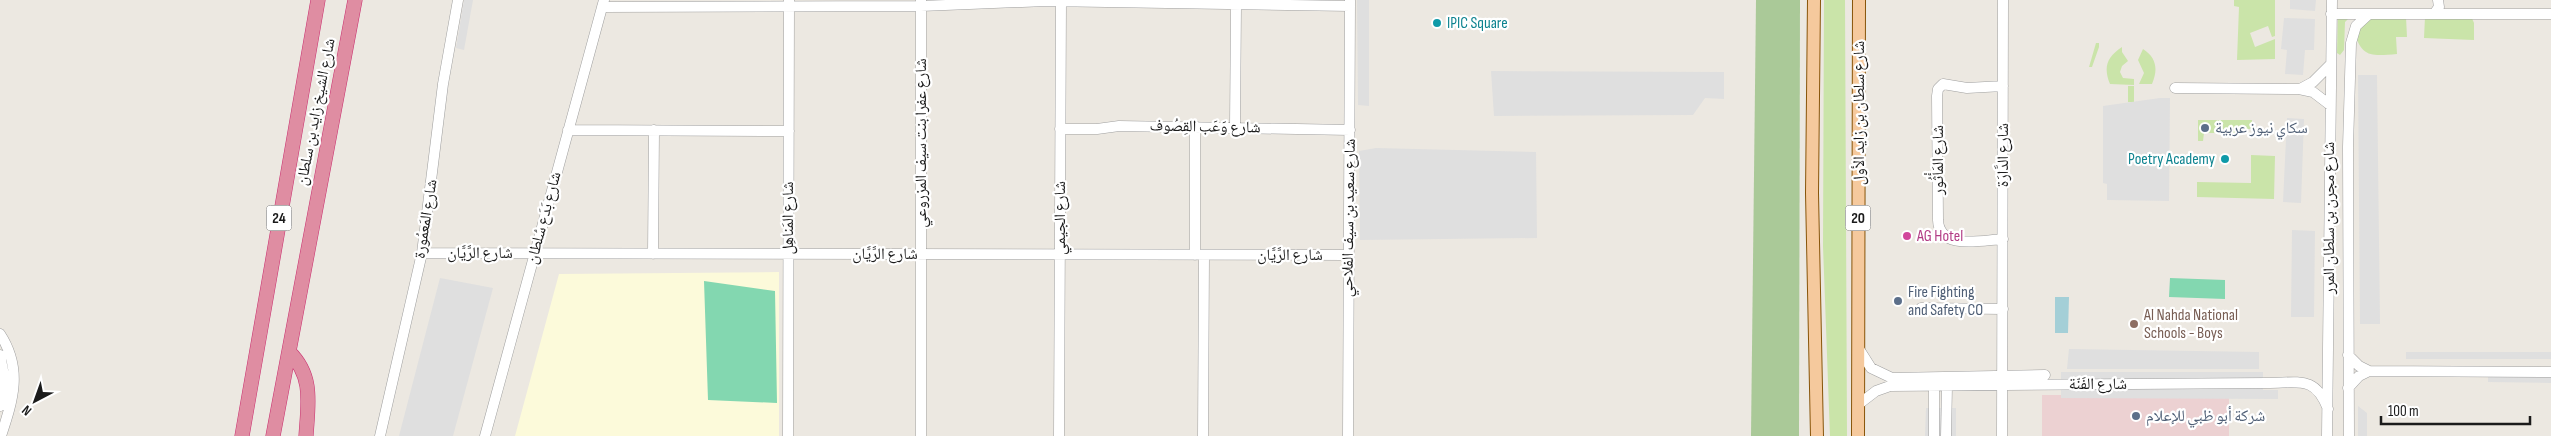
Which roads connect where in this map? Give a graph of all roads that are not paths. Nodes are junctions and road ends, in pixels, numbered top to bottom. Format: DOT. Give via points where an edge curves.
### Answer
graph roads {
  1 [pos="318,0"];
  2 [pos="355,0"];
  3 [pos="458,0"];
  4 [pos="1814,0"];
  5 [pos="1859,0"];
  6 [pos="2003,0"];
  7 [pos="2332,0"];
  8 [pos="2438,0"];
  9 [pos="1061,1"];
  10 [pos="1216,2"];
  11 [pos="789,3"];
  12 [pos="921,3"];
  13 [pos="1350,3"];
  14 [pos="603,4"];
  15 [pos="1236,5"];
  16 [pos="2331,14"];
  17 [pos="2369,14"];
  18 [pos="2434,14"];
  19 [pos="2551,14"];
  20 [pos="2330,69"];
  21 [pos="2349,76"];
  22 [pos="2004,86"];
  23 [pos="2175,88"];
  24 [pos="2299,89"];
  25 [pos="2330,105"];
  26 [pos="1195,126"];
  27 [pos="1235,126"];
  28 [pos="1060,129"];
  29 [pos="568,130"];
  30 [pos="654,130"];
  31 [pos="1350,130"];
  32 [pos="789,131"];
  33 [pos="2003,240"];
  34 [pos="422,253"];
  35 [pos="534,254"];
  36 [pos="653,254"];
  37 [pos="788,254"];
  38 [pos="921,254"];
  39 [pos="1060,255"];
  40 [pos="1199,255"];
  41 [pos="1348,255"];
  42 [pos="1921,308"];
  43 [pos="2003,309"];
  44 [pos="0,334"];
  45 [pos="1858,349"];
  46 [pos="289,352"];
  47 [pos="0,355"];
  48 [pos="2348,355"];
  49 [pos="2369,371"];
  50 [pos="2551,372"];
  51 [pos="2045,375"];
  52 [pos="2002,380"];
  53 [pos="1934,386"];
  54 [pos="1946,386"];
  55 [pos="2348,388"];
  56 [pos="1859,404"];
  57 [pos="0,406"];
  58 [pos="2328,409"];
  59 [pos="275,433"];
  60 [pos="1,436"];
  61 [pos="242,436"];
  62 [pos="306,436"];
  63 [pos="380,436"];
  64 [pos="485,436"];
  65 [pos="788,436"];
  66 [pos="920,436"];
  67 [pos="1060,436"];
  68 [pos="1203,436"];
  69 [pos="1348,436"];
  70 [pos="1817,436"];
  71 [pos="1858,436"];
  72 [pos="1934,436"];
  73 [pos="1946,436"];
  74 [pos="2002,436"];
  75 [pos="2327,436"];
  76 [pos="2349,436"];
  1 -- 61 [label="highway, شارع الشيخ زايد بن سلطان / 24"];
  2 -- 46 [label="highway, شارع الشيخ زايد بن سلطان / 24"];
  3 -- 34 [label="street, شارع المَعمُورة" via="443,84"];
  4 -- 70 [label="main road" via="1812,193"];
  5 -- 45 [label="main road, شارع سلطان بن زايد الأول / 20"];
  6 -- 22 [label="street, شارع الدَّارَة"];
  7 -- 16 [label="street, شارع مجرن بن سلطان المرر"];
  8 -- 18 [label="street" via="2439,8"];
  9 -- 10 [label="street"];
  9 -- 12 [label="street"];
  9 -- 28 [label="street, شارع الجيمي"];
  10 -- 15 [label="street"];
  11 -- 12 [label="street"];
  11 -- 14 [label="street"];
  11 -- 32 [label="street, شارع المَناهِل"];
  12 -- 38 [label="street, شارع عفرا بنت سيف المزروعي"];
  13 -- 15 [label="street"];
  13 -- 31 [label="street, شارع سعيد بن سيف الفلاحي"];
  14 -- 29 [label="street, شارع بَدَع سُلطان"];
  15 -- 27 [label="street"];
  16 -- 17 [label="street"];
  16 -- 20 [label="street, شارع مجرن بن سلطان المرر"];
  17 -- 18 [label="street"];
  17 -- 21 [label="street, شارع مجرن بن سلطان المرر" via="2353,32"];
  18 -- 19 [label="street"];
  20 -- 21 [label="street"];
  20 -- 24 [label="street"];
  20 -- 25 [label="street, شارع مجرن بن سلطان المرر"];
  21 -- 48 [label="street, شارع مجرن بن سلطان المرر"];
  22 -- 33 [label="street, شارع الدَّارَة"];
  22 -- 33 [label="street, شارع المَأْثُور" via="1967,88 1947,84 1940,86 1937,92 1938,220 1941,233 1957,242"];
  23 -- 24 [label="street"];
  24 -- 25 [label="street" via="2319,95"];
  25 -- 58 [label="street, شارع مجرن بن سلطان المرر"];
  26 -- 27 [label="street, شارع وَعَب القِصُوف"];
  26 -- 28 [label="street, شارع وَعَب القِصُوف"];
  26 -- 40 [label="street"];
  27 -- 31 [label="street, شارع وَعَب القِصُوف"];
  28 -- 39 [label="street, شارع الجيمي"];
  29 -- 30 [label="street"];
  29 -- 35 [label="street, شارع بَدَع سُلطان"];
  30 -- 32 [label="street"];
  30 -- 36 [label="street"];
  31 -- 41 [label="street, شارع سعيد بن سيف الفلاحي"];
  32 -- 37 [label="street, شارع المَناهِل"];
  33 -- 43 [label="street, شارع الدَّارَة"];
  34 -- 35 [label="street, شارع الرَّيَّان"];
  34 -- 63 [label="street, شارع المَعمُورة"];
  35 -- 36 [label="street, شارع الرَّيَّان"];
  35 -- 64 [label="street, شارع بَدَع سُلطان"];
  36 -- 37 [label="street, شارع الرَّيَّان"];
  37 -- 38 [label="street, شارع الرَّيَّان"];
  37 -- 65 [label="street, شارع المَناهِل"];
  38 -- 39 [label="street, شارع الرَّيَّان"];
  38 -- 66 [label="street, شارع عفرا بنت سيف المزروعي"];
  39 -- 40 [label="street, شارع الرَّيَّان"];
  39 -- 67 [label="street, شارع الجيمي"];
  40 -- 41 [label="street, شارع الرَّيَّان"];
  40 -- 68 [label="street"];
  41 -- 69 [label="street, شارع سعيد بن سيف الفلاحي"];
  42 -- 43 [label="street"];
  43 -- 52 [label="street, شارع الدَّارَة"];
  44 -- 60 [label="street" via="13,360 16,380 13,401"];
  45 -- 52 [label="street, شارع الفَنّة" via="1871,368 1892,378"];
  45 -- 56 [label="main road, شارع سلطان بن زايد الأول / 20"];
  46 -- 59 [label="highway, شارع الشيخ زايد بن سلطان / 24"];
  46 -- 62 [label="highway" via="301,366 308,383"];
  47 -- 57 [label="street" via="5,380"];
  48 -- 49 [label="street"];
  48 -- 55 [label="street, شارع مجرن بن سلطان المرر"];
  49 -- 50 [label="street"];
  49 -- 55 [label="street"];
  51 -- 52 [label="street, شارع الفَنّة"];
  52 -- 54 [label="street, شارع الفَنّة"];
  52 -- 58 [label="street, شارع الفَنّة" via="2305,384 2319,389"];
  52 -- 74 [label="street, شارع الدَّارَة"];
  53 -- 54 [label="street, شارع الفَنّة"];
  53 -- 56 [label="street, شارع الفَنّة" via="1883,388"];
  53 -- 72 [label="street"];
  54 -- 73 [label="street"];
  55 -- 76 [label="street, شارع مجرن بن سلطان المرر"];
  56 -- 71 [label="main road, شارع سلطان بن زايد الأول / 20"];
  58 -- 75 [label="street, شارع مجرن بن سلطان المرر"];
}
